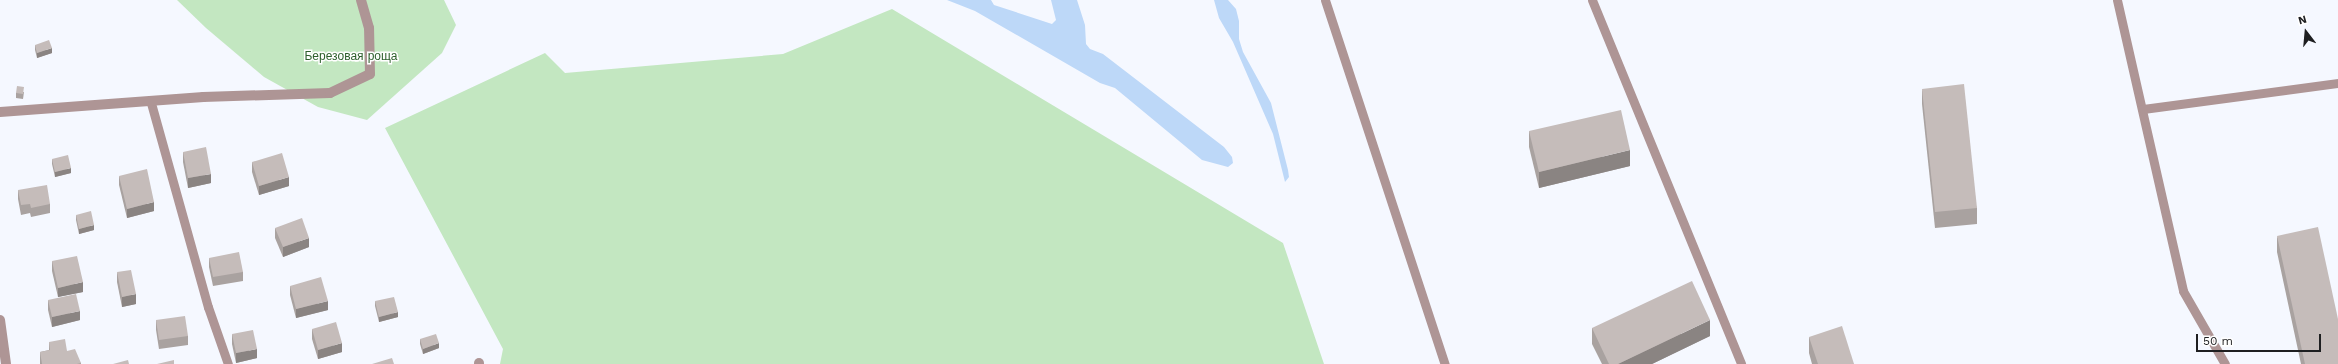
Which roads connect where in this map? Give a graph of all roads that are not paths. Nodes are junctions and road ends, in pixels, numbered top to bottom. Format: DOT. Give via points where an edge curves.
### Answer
graph roads {
  1 [pos="361,0"];
  2 [pos="1325,0"];
  3 [pos="1592,0"];
  4 [pos="2117,0"];
  5 [pos="2338,83"];
  6 [pos="151,102"];
  7 [pos="2143,109"];
  8 [pos="0,112"];
  9 [pos="0,320"];
  10 [pos="6,364"];
  11 [pos="228,364"];
  12 [pos="1445,364"];
  13 [pos="1741,364"];
  14 [pos="2225,364"];
  1 -- 6 [label="street" via="369,28 370,74 330,93 203,97"];
  2 -- 12 [label="lane"];
  3 -- 13 [label="lane"];
  4 -- 7 [label="lane"];
  5 -- 7 [label="lane"];
  6 -- 8 [label="street"];
  6 -- 11 [label="lane" via="208,307"];
  7 -- 14 [label="lane" via="2183,291"];
  9 -- 10 [label="street"];
}
